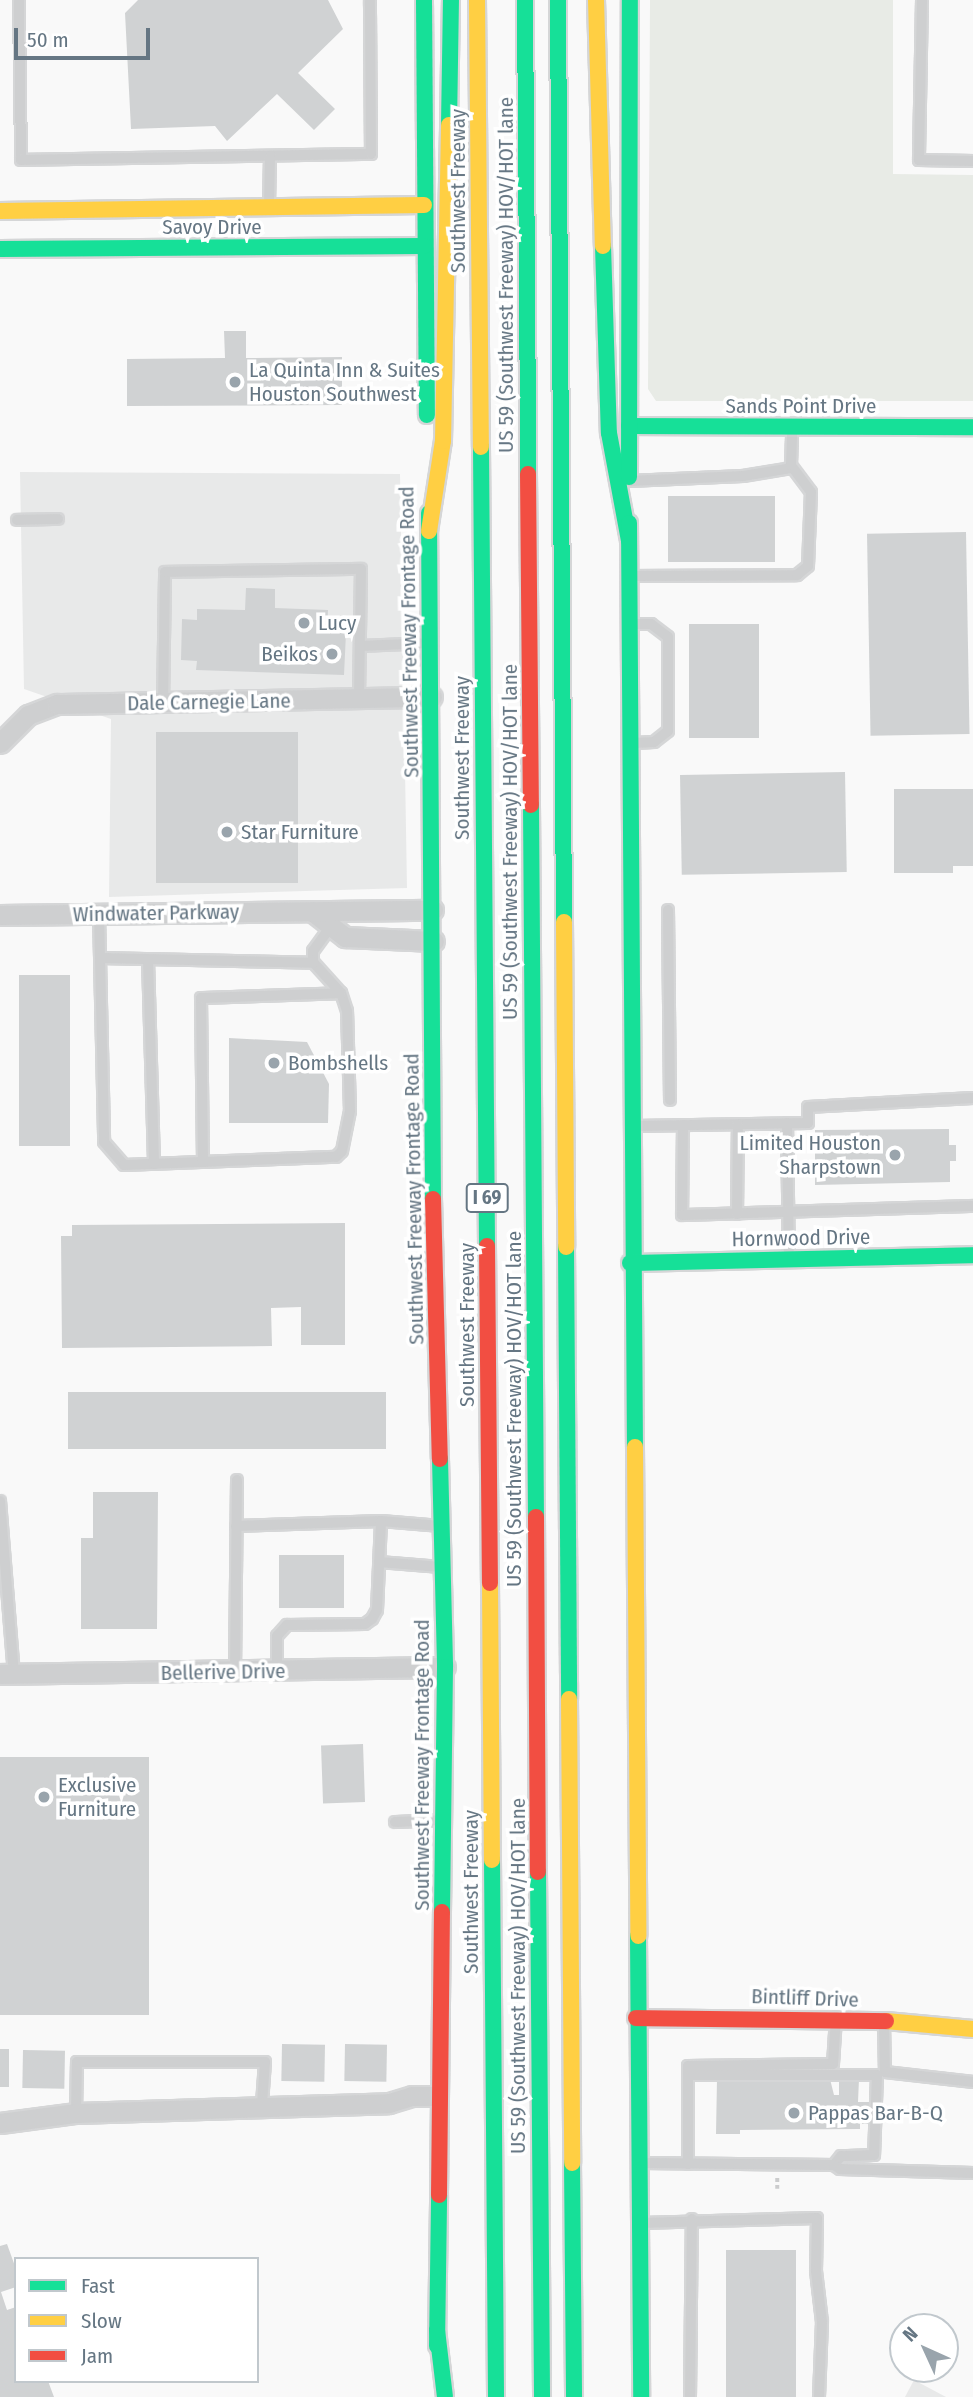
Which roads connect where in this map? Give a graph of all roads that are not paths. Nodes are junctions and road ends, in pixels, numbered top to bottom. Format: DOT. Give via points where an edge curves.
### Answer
graph roads {
  1 [pos="19,0"];
  2 [pos="370,0"];
  3 [pos="424,0"];
  4 [pos="451,0"];
  5 [pos="477,0"];
  6 [pos="525,0"];
  7 [pos="558,0"];
  8 [pos="596,0"];
  9 [pos="630,0"];
  10 [pos="922,0"];
  11 [pos="270,156"];
  12 [pos="973,161"];
  13 [pos="424,205"];
  14 [pos="269,207"];
  15 [pos="0,211"];
  16 [pos="425,246"];
  17 [pos="0,249"];
  18 [pos="629,426"];
  19 [pos="973,427"];
  20 [pos="792,428"];
  21 [pos="792,468"];
  22 [pos="629,481"];
  23 [pos="58,519"];
  24 [pos="17,520"];
  25 [pos="429,531"];
  26 [pos="629,541"];
  27 [pos="629,576"];
  28 [pos="629,624"];
  29 [pos="431,643"];
  30 [pos="360,646"];
  31 [pos="432,697"];
  32 [pos="359,699"];
  33 [pos="163,705"];
  34 [pos="0,743"];
  35 [pos="629,743"];
  36 [pos="433,910"];
  37 [pos="668,910"];
  38 [pos="313,912"];
  39 [pos="99,914"];
  40 [pos="0,915"];
  41 [pos="330,928"];
  42 [pos="434,942"];
  43 [pos="100,958"];
  44 [pos="148,960"];
  45 [pos="314,963"];
  46 [pos="341,993"];
  47 [pos="973,1098"];
  48 [pos="670,1100"];
  49 [pos="787,1123"];
  50 [pos="738,1124"];
  51 [pos="683,1125"];
  52 [pos="630,1126"];
  53 [pos="202,1162"];
  54 [pos="154,1164"];
  55 [pos="973,1206"];
  56 [pos="788,1213"];
  57 [pos="737,1214"];
  58 [pos="973,1255"];
  59 [pos="789,1259"];
  60 [pos="630,1263"];
  61 [pos="237,1480"];
  62 [pos="0,1501"];
  63 [pos="381,1521"];
  64 [pos="236,1526"];
  65 [pos="442,1526"];
  66 [pos="379,1562"];
  67 [pos="443,1567"];
  68 [pos="4,1584"];
  69 [pos="445,1667"];
  70 [pos="277,1671"];
  71 [pos="235,1672"];
  72 [pos="7,1674"];
  73 [pos="443,1820"];
  74 [pos="395,1822"];
  75 [pos="836,2017"];
  76 [pos="636,2018"];
  77 [pos="884,2022"];
  78 [pos="973,2029"];
  79 [pos="688,2075"];
  80 [pos="973,2082"];
  81 [pos="438,2096"];
  82 [pos="262,2104"];
  83 [pos="76,2113"];
  84 [pos="0,2123"];
  85 [pos="638,2163"];
  86 [pos="688,2164"];
  87 [pos="834,2165"];
  88 [pos="973,2173"];
  89 [pos="692,2220"];
  90 [pos="639,2224"];
  91 [pos="437,2330"];
  92 [pos="437,2397"];
  93 [pos="445,2397"];
  94 [pos="496,2397"];
  95 [pos="542,2397"];
  96 [pos="574,2397"];
  97 [pos="641,2397"];
  98 [pos="690,2397"];
  99 [pos="820,2397"];
  1 -- 11 [label="lane" via="21,160"];
  2 -- 11 [label="lane" via="371,154"];
  3 -- 13 [label="main road, Southwest Freeway Frontage Road"];
  4 -- 25 [label="main road" via="443,442"];
  5 -- 94 [label="main road, Southwest Freeway / I 69"];
  6 -- 95 [label="main road, US 59 (Southwest Freeway) HOV/HOT lane"];
  7 -- 96 [label="main road"];
  8 -- 26 [label="main road" via="610,433"];
  9 -- 18 [label="main road"];
  10 -- 12 [label="lane" via="919,160"];
  11 -- 14 [label="lane"];
  13 -- 14 [label="main road, Savoy Drive"];
  13 -- 16 [label="main road, Southwest Freeway Frontage Road"];
  14 -- 15 [label="main road, Savoy Drive"];
  16 -- 17 [label="main road, Savoy Drive"];
  16 -- 25 [label="main road, Southwest Freeway Frontage Road"];
  18 -- 20 [label="main road, Sands Point Drive"];
  18 -- 22 [label="main road"];
  19 -- 20 [label="main road, Sands Point Drive"];
  20 -- 21 [label="lane"];
  21 -- 22 [label="lane" via="743,476"];
  21 -- 27 [label="lane" via="811,492 812,551 808,566 797,575"];
  22 -- 26 [label="main road"];
  23 -- 24 [label="lane"];
  25 -- 29 [label="main road, Southwest Freeway Frontage Road"];
  26 -- 27 [label="main road"];
  27 -- 28 [label="main road"];
  28 -- 35 [label="main road"];
  28 -- 35 [label="lane" via="651,624 668,637 668,731 654,742"];
  29 -- 30 [label="lane"];
  29 -- 31 [label="main road, Southwest Freeway Frontage Road"];
  30 -- 32 [label="lane"];
  30 -- 33 [label="lane" via="362,569 164,572"];
  31 -- 32 [label="street, Dale Carnegie Lane"];
  31 -- 36 [label="main road, Southwest Freeway Frontage Road"];
  32 -- 33 [label="street, Dale Carnegie Lane"];
  33 -- 34 [label="street, Dale Carnegie Lane" via="57,704 28,715"];
  35 -- 52 [label="main road"];
  36 -- 38 [label="street, Windwater Parkway"];
  36 -- 42 [label="main road, Southwest Freeway Frontage Road"];
  37 -- 48 [label="lane"];
  38 -- 39 [label="street, Windwater Parkway"];
  38 -- 41 [label="street"];
  39 -- 40 [label="street, Windwater Parkway"];
  39 -- 43 [label="lane"];
  41 -- 42 [label="street" via="359,940"];
  41 -- 45 [label="lane" via="313,951"];
  42 -- 65 [label="main road, Southwest Freeway Frontage Road" via="433,1195"];
  43 -- 44 [label="lane"];
  43 -- 54 [label="lane" via="104,1142 124,1166"];
  44 -- 45 [label="lane"];
  44 -- 54 [label="lane"];
  45 -- 46 [label="lane"];
  46 -- 53 [label="lane" via="347,1011 350,1111 342,1151 336,1157"];
  46 -- 53 [label="lane" via="201,998"];
  47 -- 49 [label="lane" via="808,1107 807,1123"];
  49 -- 50 [label="lane"];
  49 -- 56 [label="lane"];
  50 -- 51 [label="lane"];
  50 -- 57 [label="lane"];
  51 -- 52 [label="lane"];
  51 -- 57 [label="lane" via="682,1215"];
  52 -- 60 [label="main road"];
  53 -- 54 [label="lane"];
  55 -- 56 [label="lane"];
  56 -- 57 [label="lane"];
  56 -- 59 [label="lane"];
  58 -- 59 [label="main road, Hornwood Drive"];
  59 -- 60 [label="main road, Hornwood Drive"];
  60 -- 76 [label="main road"];
  61 -- 64 [label="lane"];
  62 -- 68 [label="lane"];
  63 -- 64 [label="lane"];
  63 -- 65 [label="lane"];
  63 -- 66 [label="lane"];
  64 -- 71 [label="lane"];
  65 -- 67 [label="main road, Southwest Freeway Frontage Road"];
  66 -- 67 [label="lane"];
  66 -- 70 [label="lane" via="377,1610 372,1619 365,1624 287,1625 277,1636"];
  67 -- 69 [label="main road, Southwest Freeway Frontage Road"];
  68 -- 72 [label="lane"];
  69 -- 70 [label="street, Bellerive Drive"];
  69 -- 73 [label="main road, Southwest Freeway Frontage Road"];
  70 -- 71 [label="street, Bellerive Drive"];
  71 -- 72 [label="street, Bellerive Drive"];
  73 -- 74 [label="lane"];
  73 -- 81 [label="main road, Southwest Freeway Frontage Road"];
  75 -- 76 [label="main road, Bintliff Drive"];
  75 -- 77 [label="main road, Bintliff Drive"];
  75 -- 79 [label="lane" via="833,2064 688,2066"];
  76 -- 85 [label="main road"];
  77 -- 78 [label="main road, Bintliff Drive"];
  77 -- 80 [label="lane" via="885,2072"];
  79 -- 86 [label="lane"];
  79 -- 87 [label="lane" via="877,2075 874,2155 841,2156"];
  81 -- 82 [label="street" via="412,2096 389,2103"];
  81 -- 91 [label="main road, Southwest Freeway Frontage Road"];
  82 -- 83 [label="street"];
  82 -- 83 [label="lane" via="265,2062 76,2062"];
  83 -- 84 [label="street"];
  85 -- 86 [label="lane"];
  85 -- 90 [label="main road"];
  86 -- 87 [label="lane"];
  87 -- 88 [label="lane" via="840,2169"];
  89 -- 90 [label="lane"];
  89 -- 98 [label="lane"];
  89 -- 99 [label="lane" via="817,2218"];
  90 -- 97 [label="main road"];
  91 -- 92 [label="main road, Southwest Freeway Frontage Road"];
  91 -- 93 [label="main road"];
}
